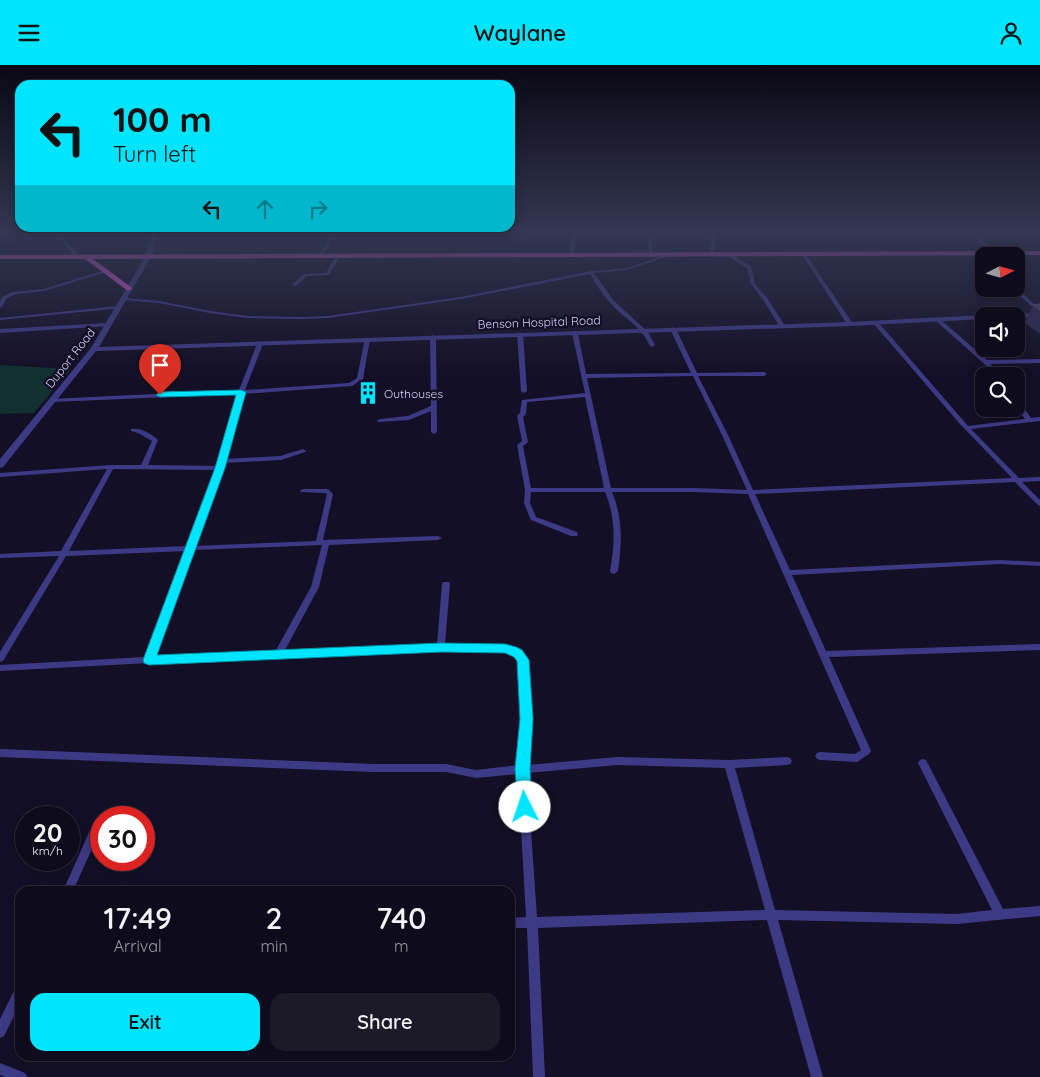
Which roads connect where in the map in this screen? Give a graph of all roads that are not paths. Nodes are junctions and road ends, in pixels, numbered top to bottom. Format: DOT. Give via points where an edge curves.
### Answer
graph roads {
  1 [pos="83,278"];
  2 [pos="113,278"];
  3 [pos="135,278"];
  4 [pos="302,278"];
  5 [pos="560,278"];
  6 [pos="595,278"];
  7 [pos="752,278"];
  8 [pos="820,278"];
  9 [pos="294,285"];
  10 [pos="128,289"];
  11 [pos="1023,297"];
  12 [pos="124,299"];
  13 [pos="0,307"];
  14 [pos="119,307"];
  15 [pos="1040,314"];
  16 [pos="1025,315"];
  17 [pos="975,318"];
  18 [pos="0,319"];
  19 [pos="938,320"];
  20 [pos="876,323"];
  21 [pos="850,324"];
  22 [pos="108,325"];
  23 [pos="782,326"];
  24 [pos="642,329"];
  25 [pos="674,329"];
  26 [pos="0,331"];
  27 [pos="575,333"];
  28 [pos="520,334"];
  29 [pos="433,337"];
  30 [pos="367,339"];
  31 [pos="260,344"];
  32 [pos="652,345"];
  33 [pos="94,349"];
  34 [pos="1040,361"];
  35 [pos="986,362"];
  36 [pos="991,367"];
  37 [pos="764,373"];
  38 [pos="694,375"];
  39 [pos="584,376"];
  40 [pos="524,391"];
  41 [pos="241,392"];
  42 [pos="587,395"];
  43 [pos="52,400"];
  44 [pos="434,407"];
  45 [pos="1025,414"];
  46 [pos="1040,419"];
  47 [pos="1029,420"];
  48 [pos="380,421"];
  49 [pos="967,428"];
  50 [pos="133,430"];
  51 [pos="434,432"];
  52 [pos="303,451"];
  53 [pos="4,454"];
  54 [pos="0,465"];
  55 [pos="221,465"];
  56 [pos="111,467"];
  57 [pos="144,467"];
  58 [pos="0,475"];
  59 [pos="1040,479"];
  60 [pos="1018,481"];
  61 [pos="303,491"];
  62 [pos="528,491"];
  63 [pos="608,492"];
  64 [pos="750,492"];
  65 [pos="1040,504"];
  66 [pos="574,534"];
  67 [pos="438,538"];
  68 [pos="323,542"];
  69 [pos="191,548"];
  70 [pos="64,553"];
  71 [pos="0,556"];
  72 [pos="1040,564"];
  73 [pos="614,571"];
  74 [pos="786,573"];
  75 [pos="446,584"];
  76 [pos="441,647"];
  77 [pos="1040,647"];
  78 [pos="279,653"];
  79 [pos="823,654"];
  80 [pos="0,659"];
  81 [pos="149,660"];
  82 [pos="0,668"];
  83 [pos="0,753"];
  84 [pos="820,756"];
  85 [pos="787,761"];
  86 [pos="923,763"];
  87 [pos="729,764"];
  88 [pos="522,769"];
  89 [pos="90,842"];
  90 [pos="70,886"];
  91 [pos="1040,911"];
  92 [pos="772,915"];
  93 [pos="1000,915"];
  94 [pos="532,921"];
  95 [pos="515,923"];
  96 [pos="15,1001"];
  97 [pos="0,1032"];
  98 [pos="0,1069"];
  99 [pos="21,1077"];
  100 [pos="539,1077"];
  101 [pos="817,1077"];
  1 -- 13 [label="street" via="44,290 15,293 4,299"];
  2 -- 10 [label="highway"];
  3 -- 10 [label="street, Duport Road"];
  4 -- 9 [label="street"];
  5 -- 12 [label="street" via="461,298 303,318 247,317"];
  6 -- 24 [label="street" via="601,289"];
  7 -- 23 [label="street"];
  8 -- 21 [label="street"];
  10 -- 12 [label="street, Duport Road"];
  11 -- 15 [label="street"];
  12 -- 14 [label="street, Duport Road"];
  14 -- 18 [label="street"];
  14 -- 22 [label="street, Duport Road"];
  15 -- 16 [label="street"];
  17 -- 19 [label="street, Benson Hospital Road"];
  19 -- 20 [label="street, Benson Hospital Road"];
  19 -- 35 [label="street"];
  20 -- 21 [label="street, Benson Hospital Road"];
  20 -- 49 [label="street"];
  21 -- 23 [label="street, Benson Hospital Road"];
  22 -- 26 [label="street"];
  22 -- 33 [label="street, Duport Road"];
  23 -- 25 [label="street, Benson Hospital Road"];
  24 -- 25 [label="street, Benson Hospital Road"];
  24 -- 27 [label="street, Benson Hospital Road"];
  24 -- 32 [label="street"];
  25 -- 38 [label="street"];
  27 -- 28 [label="street, Benson Hospital Road"];
  27 -- 39 [label="street"];
  28 -- 29 [label="street, Benson Hospital Road"];
  28 -- 40 [label="street"];
  29 -- 30 [label="street, Benson Hospital Road"];
  29 -- 44 [label="street"];
  30 -- 31 [label="street, Benson Hospital Road"];
  30 -- 41 [label="street" via="360,379 355,383"];
  31 -- 33 [label="street, Benson Hospital Road"];
  31 -- 41 [label="street"];
  33 -- 43 [label="street, Duport Road"];
  34 -- 35 [label="street"];
  35 -- 36 [label="street"];
  37 -- 38 [label="street"];
  38 -- 39 [label="street"];
  38 -- 64 [label="street"];
  39 -- 42 [label="street"];
  41 -- 43 [label="street"];
  41 -- 55 [label="street"];
  42 -- 62 [label="street" via="524,401 520,416 525,442 520,445"];
  42 -- 63 [label="street"];
  43 -- 53 [label="street, Duport Road"];
  44 -- 48 [label="street" via="409,418"];
  44 -- 51 [label="street"];
  45 -- 47 [label="street"];
  46 -- 47 [label="street"];
  47 -- 49 [label="street"];
  49 -- 60 [label="street"];
  50 -- 57 [label="street" via="155,440"];
  52 -- 55 [label="street" via="281,458"];
  53 -- 54 [label="street, Duport Road"];
  55 -- 57 [label="street"];
  55 -- 69 [label="street"];
  56 -- 57 [label="street"];
  56 -- 58 [label="street"];
  56 -- 70 [label="street"];
  59 -- 60 [label="street"];
  60 -- 64 [label="street"];
  60 -- 65 [label="street"];
  61 -- 68 [label="street" via="327,491 330,494"];
  62 -- 63 [label="street"];
  62 -- 66 [label="street" via="527,503 533,518"];
  63 -- 64 [label="street"];
  63 -- 73 [label="street" via="614,503 619,544"];
  64 -- 74 [label="street"];
  67 -- 68 [label="street"];
  68 -- 69 [label="street"];
  68 -- 78 [label="street" via="315,587"];
  69 -- 70 [label="street"];
  69 -- 81 [label="street"];
  70 -- 71 [label="street"];
  70 -- 80 [label="street"];
  72 -- 74 [label="street" via="1000,562"];
  74 -- 79 [label="street"];
  75 -- 76 [label="street"];
  76 -- 78 [label="street"];
  76 -- 88 [label="street" via="505,649 518,654 523,660 526,719"];
  77 -- 79 [label="street"];
  78 -- 81 [label="street"];
  79 -- 84 [label="street" via="866,751 857,758"];
  81 -- 82 [label="street"];
  83 -- 88 [label="street" via="446,768 476,774"];
  85 -- 87 [label="street"];
  86 -- 93 [label="street"];
  87 -- 88 [label="street" via="617,761"];
  87 -- 92 [label="street"];
  88 -- 94 [label="street"];
  89 -- 90 [label="street"];
  91 -- 93 [label="street"];
  92 -- 93 [label="street" via="957,919"];
  92 -- 94 [label="street"];
  92 -- 101 [label="street"];
  94 -- 95 [label="street"];
  94 -- 100 [label="street"];
  96 -- 97 [label="street"];
  98 -- 99 [label="street"];
}
